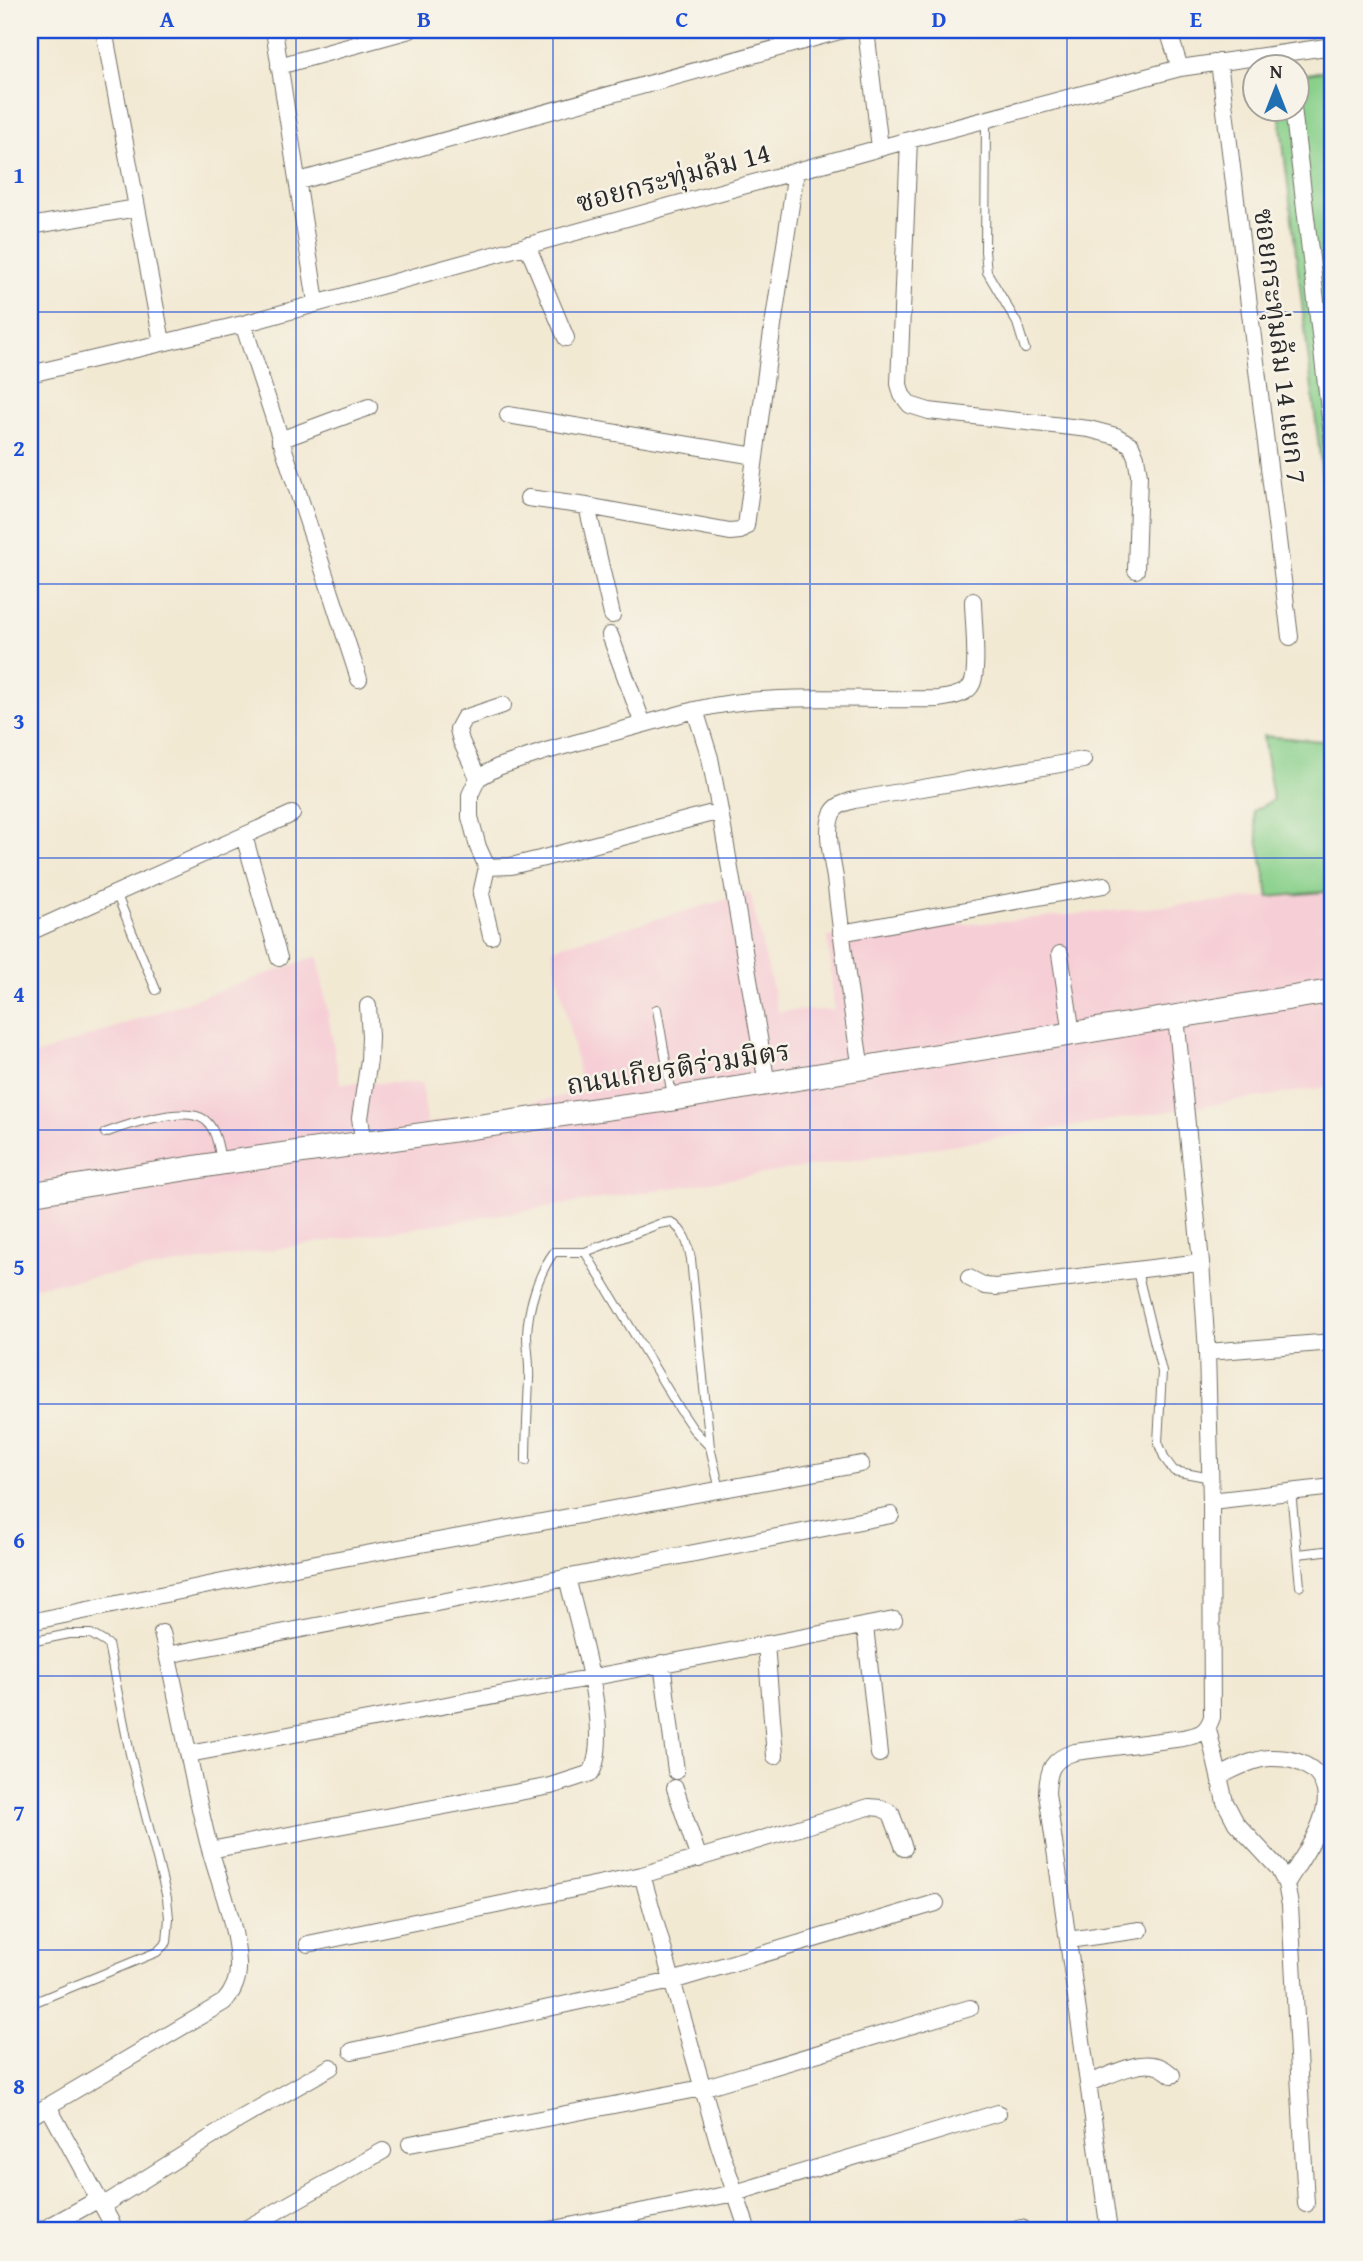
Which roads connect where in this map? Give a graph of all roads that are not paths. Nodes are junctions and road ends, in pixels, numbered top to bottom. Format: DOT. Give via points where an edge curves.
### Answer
graph roads {
  1 [pos="104,30"];
  2 [pos="274,30"];
  3 [pos="410,30"];
  4 [pos="842,30"];
  5 [pos="866,30"];
  6 [pos="1168,30"];
  7 [pos="1333,46"];
  8 [pos="1310,53"];
  9 [pos="1240,61"];
  10 [pos="1219,62"];
  11 [pos="279,66"];
  12 [pos="1180,68"];
  13 [pos="986,120"];
  14 [pos="1295,122"];
  15 [pos="909,140"];
  16 [pos="880,148"];
  17 [pos="796,171"];
  18 [pos="299,181"];
  19 [pos="137,208"];
  20 [pos="30,226"];
  21 [pos="527,245"];
  22 [pos="316,302"];
  23 [pos="243,324"];
  24 [pos="565,338"];
  25 [pos="162,342"];
  26 [pos="1025,349"];
  27 [pos="30,374"];
  28 [pos="369,407"];
  29 [pos="508,415"];
  30 [pos="280,440"];
  31 [pos="1333,443"];
  32 [pos="755,456"];
  33 [pos="528,498"];
  34 [pos="587,506"];
  35 [pos="1136,570"];
  36 [pos="972,601"];
  37 [pos="612,615"];
  38 [pos="610,635"];
  39 [pos="1290,637"];
  40 [pos="359,679"];
  41 [pos="503,705"];
  42 [pos="695,710"];
  43 [pos="643,724"];
  44 [pos="1083,760"];
  45 [pos="478,778"];
  46 [pos="720,811"];
  47 [pos="292,814"];
  48 [pos="244,835"];
  49 [pos="487,867"];
  50 [pos="1104,885"];
  51 [pos="116,893"];
  52 [pos="30,932"];
  53 [pos="841,933"];
  54 [pos="491,936"];
  55 [pos="1060,954"];
  56 [pos="279,958"];
  57 [pos="156,990"];
  58 [pos="1333,991"];
  59 [pos="368,1006"];
  60 [pos="657,1009"];
  61 [pos="1176,1017"];
  62 [pos="1072,1034"];
  63 [pos="861,1069"];
  64 [pos="767,1084"];
  65 [pos="672,1099"];
  66 [pos="105,1133"];
  67 [pos="364,1144"];
  68 [pos="222,1163"];
  69 [pos="30,1194"];
  70 [pos="585,1252"];
  71 [pos="1201,1262"];
  72 [pos="1137,1271"];
  73 [pos="969,1278"];
  74 [pos="1333,1342"];
  75 [pos="1207,1352"];
  76 [pos="710,1447"];
  77 [pos="526,1461"];
  78 [pos="861,1464"];
  79 [pos="1211,1478"];
  80 [pos="1333,1487"];
  81 [pos="720,1490"];
  82 [pos="1291,1491"];
  83 [pos="1212,1501"];
  84 [pos="891,1515"];
  85 [pos="1333,1550"];
  86 [pos="1298,1554"];
  87 [pos="567,1577"];
  88 [pos="1300,1586"];
  89 [pos="894,1620"];
  90 [pos="30,1622"];
  91 [pos="865,1626"];
  92 [pos="162,1633"];
  93 [pos="30,1642"];
  94 [pos="766,1644"];
  95 [pos="167,1655"];
  96 [pos="662,1663"];
  97 [pos="590,1677"];
  98 [pos="1208,1729"];
  99 [pos="189,1754"];
  100 [pos="879,1755"];
  101 [pos="775,1756"];
  102 [pos="1219,1776"];
  103 [pos="904,1848"];
  104 [pos="211,1850"];
  105 [pos="699,1858"];
  106 [pos="642,1875"];
  107 [pos="1286,1884"];
  108 [pos="936,1903"];
  109 [pos="1140,1930"];
  110 [pos="1068,1940"];
  111 [pos="308,1944"];
  112 [pos="672,1980"];
  113 [pos="30,2004"];
  114 [pos="970,2008"];
  115 [pos="352,2051"];
  116 [pos="331,2067"];
  117 [pos="1172,2075"];
  118 [pos="1088,2083"];
  119 [pos="702,2088"];
  120 [pos="48,2106"];
  121 [pos="998,2113"];
  122 [pos="30,2117"];
  123 [pos="410,2144"];
  124 [pos="383,2151"];
  125 [pos="735,2193"];
  126 [pos="100,2202"];
  127 [pos="1306,2204"];
  128 [pos="41,2231"];
  129 [pos="116,2231"];
  130 [pos="242,2231"];
  131 [pos="544,2231"];
  132 [pos="748,2231"];
  133 [pos="1109,2231"];
  1 -- 19 [label="street"];
  2 -- 11 [label="street"];
  3 -- 11 [label="street"];
  4 -- 18 [label="street"];
  5 -- 16 [label="street"];
  6 -- 12 [label="street"];
  7 -- 8 [label="street, ซอยกระทุ่มล้ม 14"];
  9 -- 10 [label="street, ซอยกระทุ่มล้ม 14"];
  10 -- 12 [label="street, ซอยกระทุ่มล้ม 14"];
  10 -- 39 [label="street, ซอยกระทุ่มล้ม 14 แยก 7"];
  11 -- 18 [label="street"];
  12 -- 13 [label="street, ซอยกระทุ่มล้ม 14"];
  13 -- 15 [label="street, ซอยกระทุ่มล้ม 14"];
  13 -- 26 [label="lane" via="987,272 1017,323"];
  14 -- 31 [label="street"];
  15 -- 16 [label="street, ซอยกระทุ่มล้ม 14"];
  15 -- 35 [label="street" via="900,337 902,395 910,405 929,411 1089,429 1131,445 1139,475"];
  16 -- 17 [label="street, ซอยกระทุ่มล้ม 14"];
  17 -- 21 [label="street, ซอยกระทุ่มล้ม 14"];
  17 -- 32 [label="street"];
  18 -- 22 [label="street"];
  19 -- 20 [label="street"];
  19 -- 25 [label="street"];
  21 -- 22 [label="street, ซอยกระทุ่มล้ม 14"];
  21 -- 24 [label="street"];
  22 -- 23 [label="street, ซอยกระทุ่มล้ม 14"];
  23 -- 25 [label="street, ซอยกระทุ่มล้ม 14"];
  23 -- 30 [label="street"];
  25 -- 27 [label="street, ซอยกระทุ่มล้ม 14"];
  28 -- 30 [label="street"];
  29 -- 32 [label="street"];
  30 -- 40 [label="street"];
  32 -- 34 [label="street" via="746,526 740,531"];
  33 -- 34 [label="street"];
  34 -- 37 [label="street"];
  36 -- 42 [label="street" via="975,669 972,685 961,694 939,699 760,700"];
  38 -- 43 [label="street"];
  41 -- 45 [label="street" via="464,718 458,729"];
  42 -- 43 [label="street"];
  42 -- 46 [label="street"];
  43 -- 45 [label="street" via="546,751"];
  44 -- 53 [label="street" via="841,804 833,811 830,824"];
  45 -- 49 [label="street" via="470,795 470,817"];
  46 -- 49 [label="street" via="511,866"];
  46 -- 64 [label="street"];
  47 -- 48 [label="street"];
  48 -- 51 [label="street"];
  48 -- 56 [label="street"];
  49 -- 54 [label="street" via="481,894"];
  50 -- 53 [label="street"];
  51 -- 52 [label="street"];
  51 -- 57 [label="lane"];
  53 -- 63 [label="street"];
  55 -- 62 [label="street"];
  58 -- 61 [label="street, ถนนเกียรติร่วมมิตร"];
  59 -- 67 [label="street" via="369,1048 360,1118"];
  60 -- 65 [label="lane"];
  61 -- 62 [label="street, ถนนเกียรติร่วมมิตร"];
  61 -- 71 [label="street"];
  62 -- 63 [label="street, ถนนเกียรติร่วมมิตร"];
  63 -- 64 [label="street, ถนนเกียรติร่วมมิตร"];
  64 -- 65 [label="street, ถนนเกียรติร่วมมิตร"];
  65 -- 67 [label="street, ถนนเกียรติร่วมมิตร"];
  66 -- 68 [label="lane" via="128,1124 194,1114 213,1130"];
  67 -- 68 [label="street, ถนนเกียรติร่วมมิตร"];
  68 -- 69 [label="street, ถนนเกียรติร่วมมิตร"];
  70 -- 76 [label="lane" via="677,1405"];
  70 -- 76 [label="lane" via="659,1224 671,1222 679,1227 691,1259"];
  70 -- 77 [label="lane" via="554,1252 544,1266 535,1296 527,1333"];
  71 -- 72 [label="street"];
  71 -- 75 [label="street"];
  72 -- 73 [label="street" via="996,1287"];
  72 -- 79 [label="lane" via="1162,1372 1158,1442 1174,1471"];
  74 -- 75 [label="street"];
  75 -- 79 [label="street"];
  76 -- 81 [label="lane"];
  78 -- 81 [label="street"];
  79 -- 83 [label="street"];
  80 -- 82 [label="street"];
  81 -- 90 [label="street" via="305,1564"];
  82 -- 83 [label="street"];
  82 -- 86 [label="lane"];
  83 -- 98 [label="street" via="1212,1717"];
  84 -- 87 [label="street"];
  85 -- 86 [label="lane"];
  86 -- 88 [label="lane"];
  87 -- 95 [label="street"];
  87 -- 97 [label="street"];
  89 -- 91 [label="street"];
  91 -- 94 [label="street"];
  91 -- 100 [label="street"];
  92 -- 95 [label="street"];
  93 -- 113 [label="lane" via="91,1634 108,1644 169,1918 167,1942 157,1952"];
  94 -- 96 [label="street"];
  94 -- 101 [label="street"];
  95 -- 99 [label="street"];
  96 -- 97 [label="street"];
  96 -- 105 [label="street" via="675,1779"];
  97 -- 99 [label="street"];
  97 -- 104 [label="street" via="599,1731 592,1773 551,1786"];
  98 -- 102 [label="street"];
  98 -- 110 [label="street" via="1183,1738 1076,1752 1061,1756 1054,1764 1047,1793"];
  99 -- 104 [label="street"];
  102 -- 107 [label="street" via="1236,1823 1278,1868"];
  102 -- 107 [label="street" via="1269,1758 1300,1763 1320,1776 1327,1792 1325,1810"];
  103 -- 105 [label="street" via="891,1813 869,1807"];
  104 -- 120 [label="street" via="234,1931 238,1965 232,1993 192,2022"];
  105 -- 106 [label="street"];
  106 -- 111 [label="street"];
  106 -- 112 [label="street"];
  107 -- 127 [label="street"];
  108 -- 112 [label="street"];
  109 -- 110 [label="street"];
  110 -- 118 [label="street"];
  112 -- 115 [label="street"];
  112 -- 119 [label="street"];
  114 -- 119 [label="street"];
  116 -- 126 [label="street"];
  117 -- 118 [label="street" via="1151,2064"];
  118 -- 133 [label="street"];
  119 -- 123 [label="street"];
  119 -- 125 [label="street"];
  120 -- 122 [label="street"];
  120 -- 126 [label="street"];
  121 -- 125 [label="street"];
  124 -- 130 [label="street"];
  125 -- 131 [label="street"];
  125 -- 132 [label="street"];
  126 -- 128 [label="street"];
  126 -- 129 [label="street"];
}
